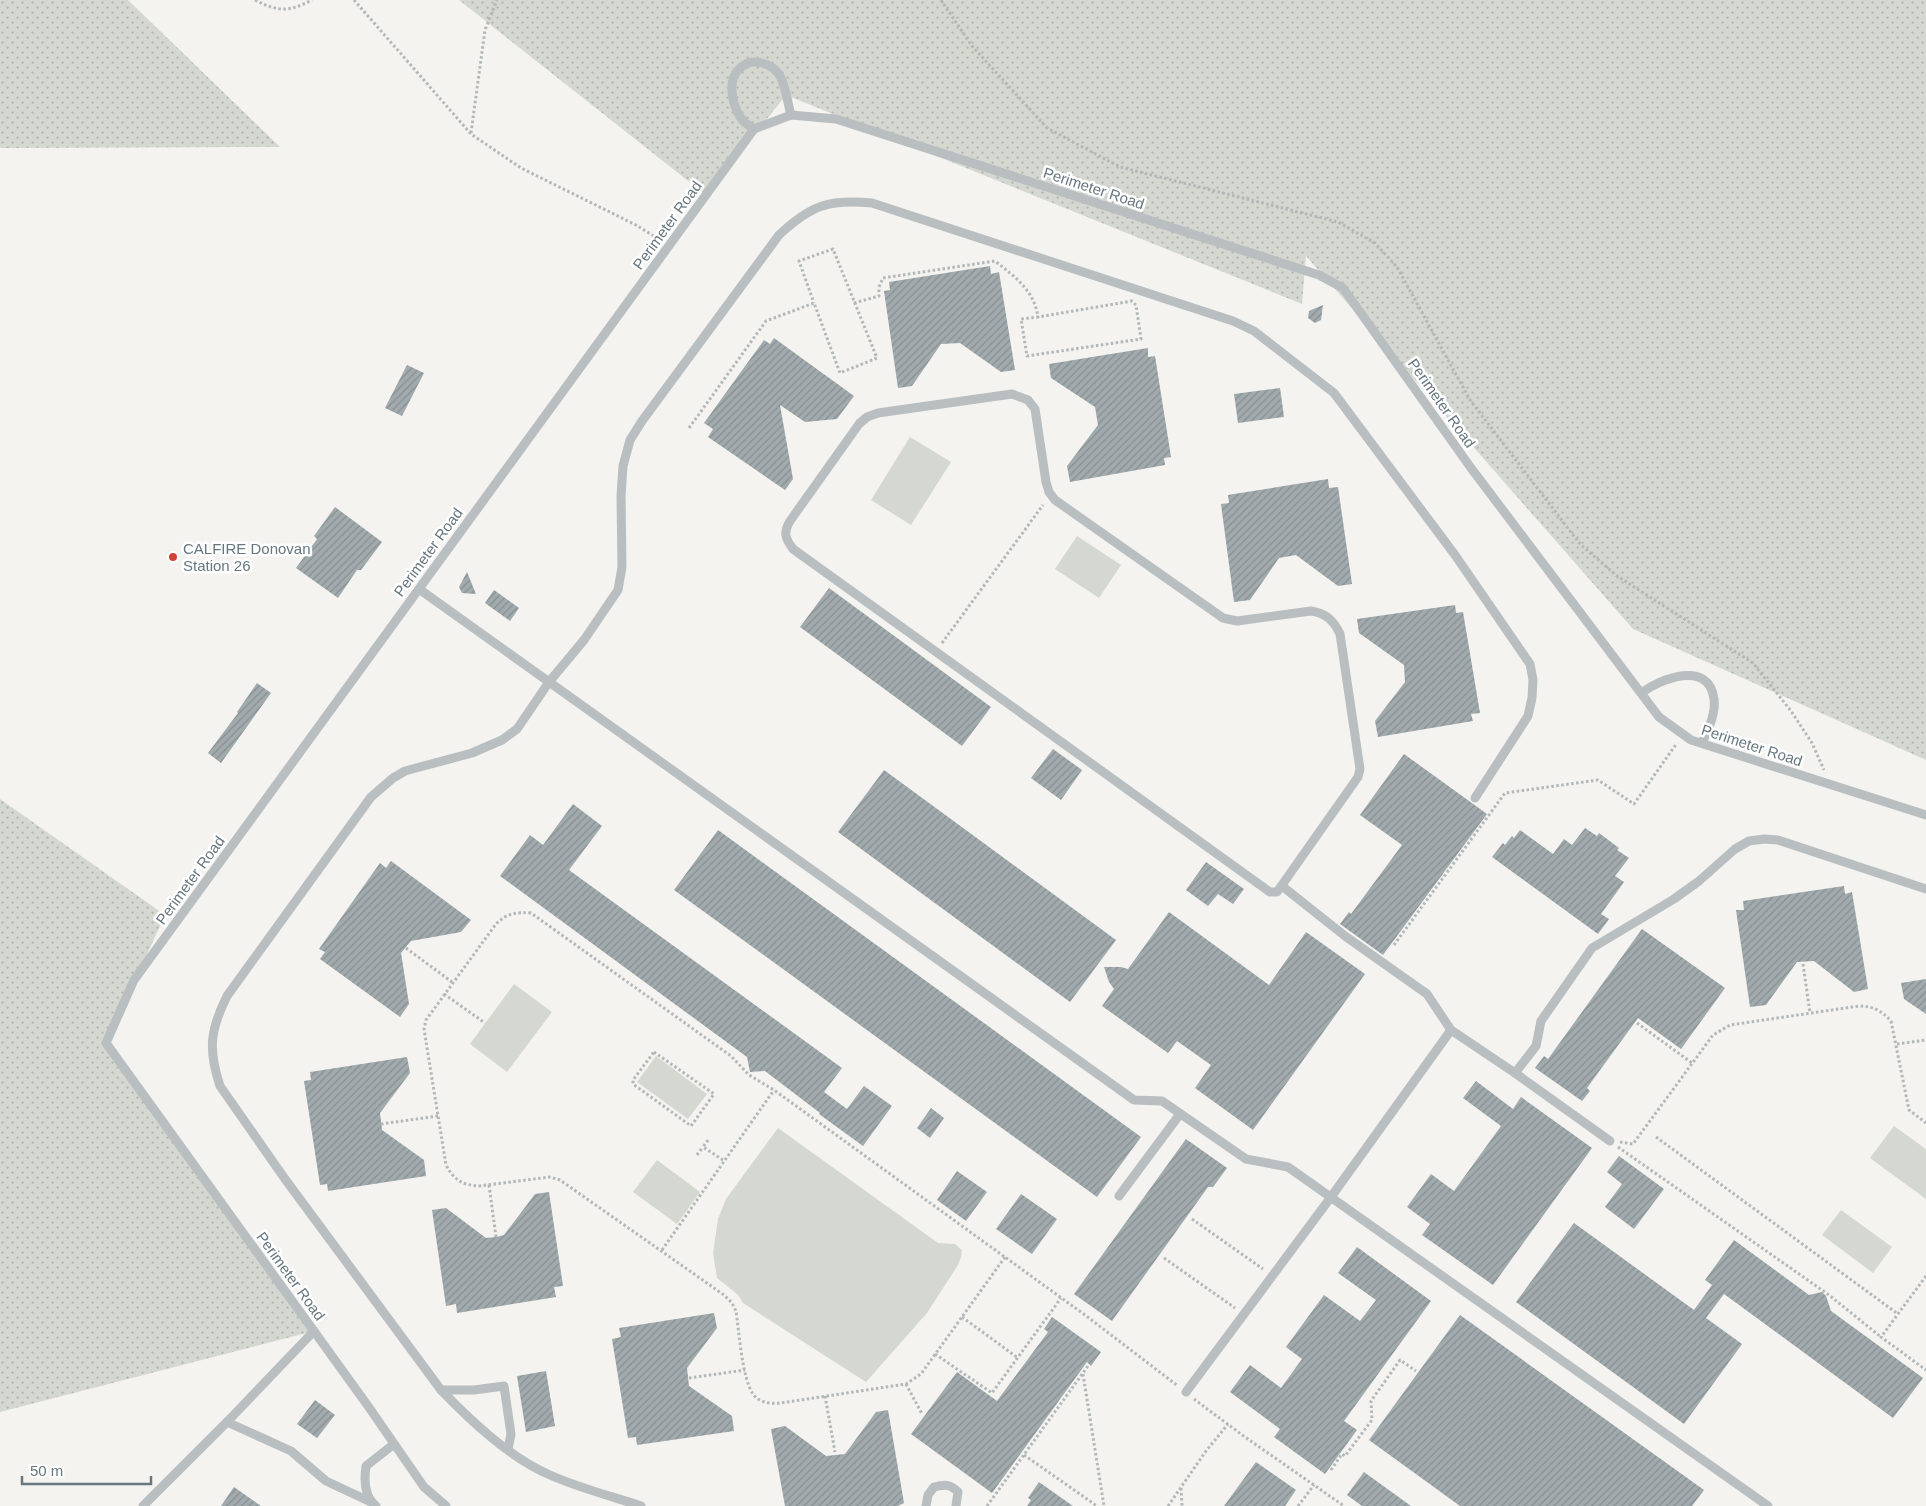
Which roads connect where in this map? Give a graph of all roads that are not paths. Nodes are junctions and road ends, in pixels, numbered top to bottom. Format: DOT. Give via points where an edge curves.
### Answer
graph roads {
  1 [pos="791,115"];
  2 [pos="754,129"];
  3 [pos="418,589"];
  4 [pos="548,682"];
  5 [pos="1641,693"];
  6 [pos="1702,744"];
  7 [pos="1476,798"];
  8 [pos="1926,815"];
  9 [pos="1282,886"];
  10 [pos="1926,889"];
  11 [pos="1451,1030"];
  12 [pos="1515,1073"];
  13 [pos="1180,1114"];
  14 [pos="1610,1141"];
  15 [pos="1119,1196"];
  16 [pos="1331,1197"];
  17 [pos="314,1332"];
  18 [pos="441,1390"];
  19 [pos="1186,1392"];
  20 [pos="227,1422"];
  21 [pos="394,1444"];
  22 [pos="508,1449"];
  23 [pos="373,1504"];
  24 [pos="143,1506"];
  25 [pos="446,1506"];
  26 [pos="641,1506"];
  27 [pos="926,1506"];
  28 [pos="956,1506"];
  29 [pos="1768,1506"];
  1 -- 2 [label="street, Perimeter Road"];
  1 -- 2 [label="street" via="781,78 775,70 768,64 749,63 738,69 732,92 736,108"];
  1 -- 5 [label="street, Perimeter Road" via="836,119 1319,275 1343,288 1471,468"];
  2 -- 3 [label="street, Perimeter Road"];
  3 -- 4 [label="street"];
  3 -- 17 [label="street, Perimeter Road" via="134,980 106,1043"];
  4 -- 7 [label="street" via="584,640 618,590 622,567 623,466 630,440 642,421 779,235 814,208 832,202 872,203 1233,321 1254,331 1334,393 1455,555 1530,664 1533,680 1528,716"];
  4 -- 13 [label="street" via="1134,1100 1162,1101"];
  4 -- 18 [label="street" via="517,729 502,740 472,754 405,771 387,782 371,798 227,996 216,1016 212,1036 213,1060 220,1086"];
  5 -- 6 [label="street, Perimeter Road" via="1659,717"];
  5 -- 6 [label="street" via="1655,683 1675,676 1694,675 1708,684 1714,698 1713,715"];
  6 -- 8 [label="street, Perimeter Road"];
  9 -- 9 [label="street" via="1277,892 1270,892 793,549 786,540 785,530 790,521 868,416 1012,394 1020,396 1035,408 1046,482 1055,500 1223,618 1237,621 1311,611 1329,617 1340,634 1360,769 1358,777"];
  9 -- 11 [label="street" via="1427,994"];
  10 -- 12 [label="street" via="1778,840 1749,841 1674,899 1592,948 1541,1021 1536,1046"];
  11 -- 12 [label="street"];
  11 -- 16 [label="street"];
  12 -- 14 [label="street"];
  13 -- 15 [label="street"];
  13 -- 16 [label="street" via="1246,1159 1288,1167"];
  16 -- 19 [label="street"];
  16 -- 29 [label="street"];
  17 -- 20 [label="street"];
  17 -- 21 [label="street, Perimeter Road"];
  18 -- 22 [label="street" via="470,1420"];
  18 -- 22 [label="street" via="504,1386 511,1434"];
  20 -- 23 [label="street" via="291,1451 326,1480"];
  20 -- 24 [label="street"];
  21 -- 23 [label="street" via="366,1466 364,1482"];
  21 -- 25 [label="street, Perimeter Road" via="424,1487"];
  22 -- 26 [label="street" via="550,1475"];
  27 -- 28 [label="street" via="934,1486 944,1484 953,1486 958,1492"];
}
